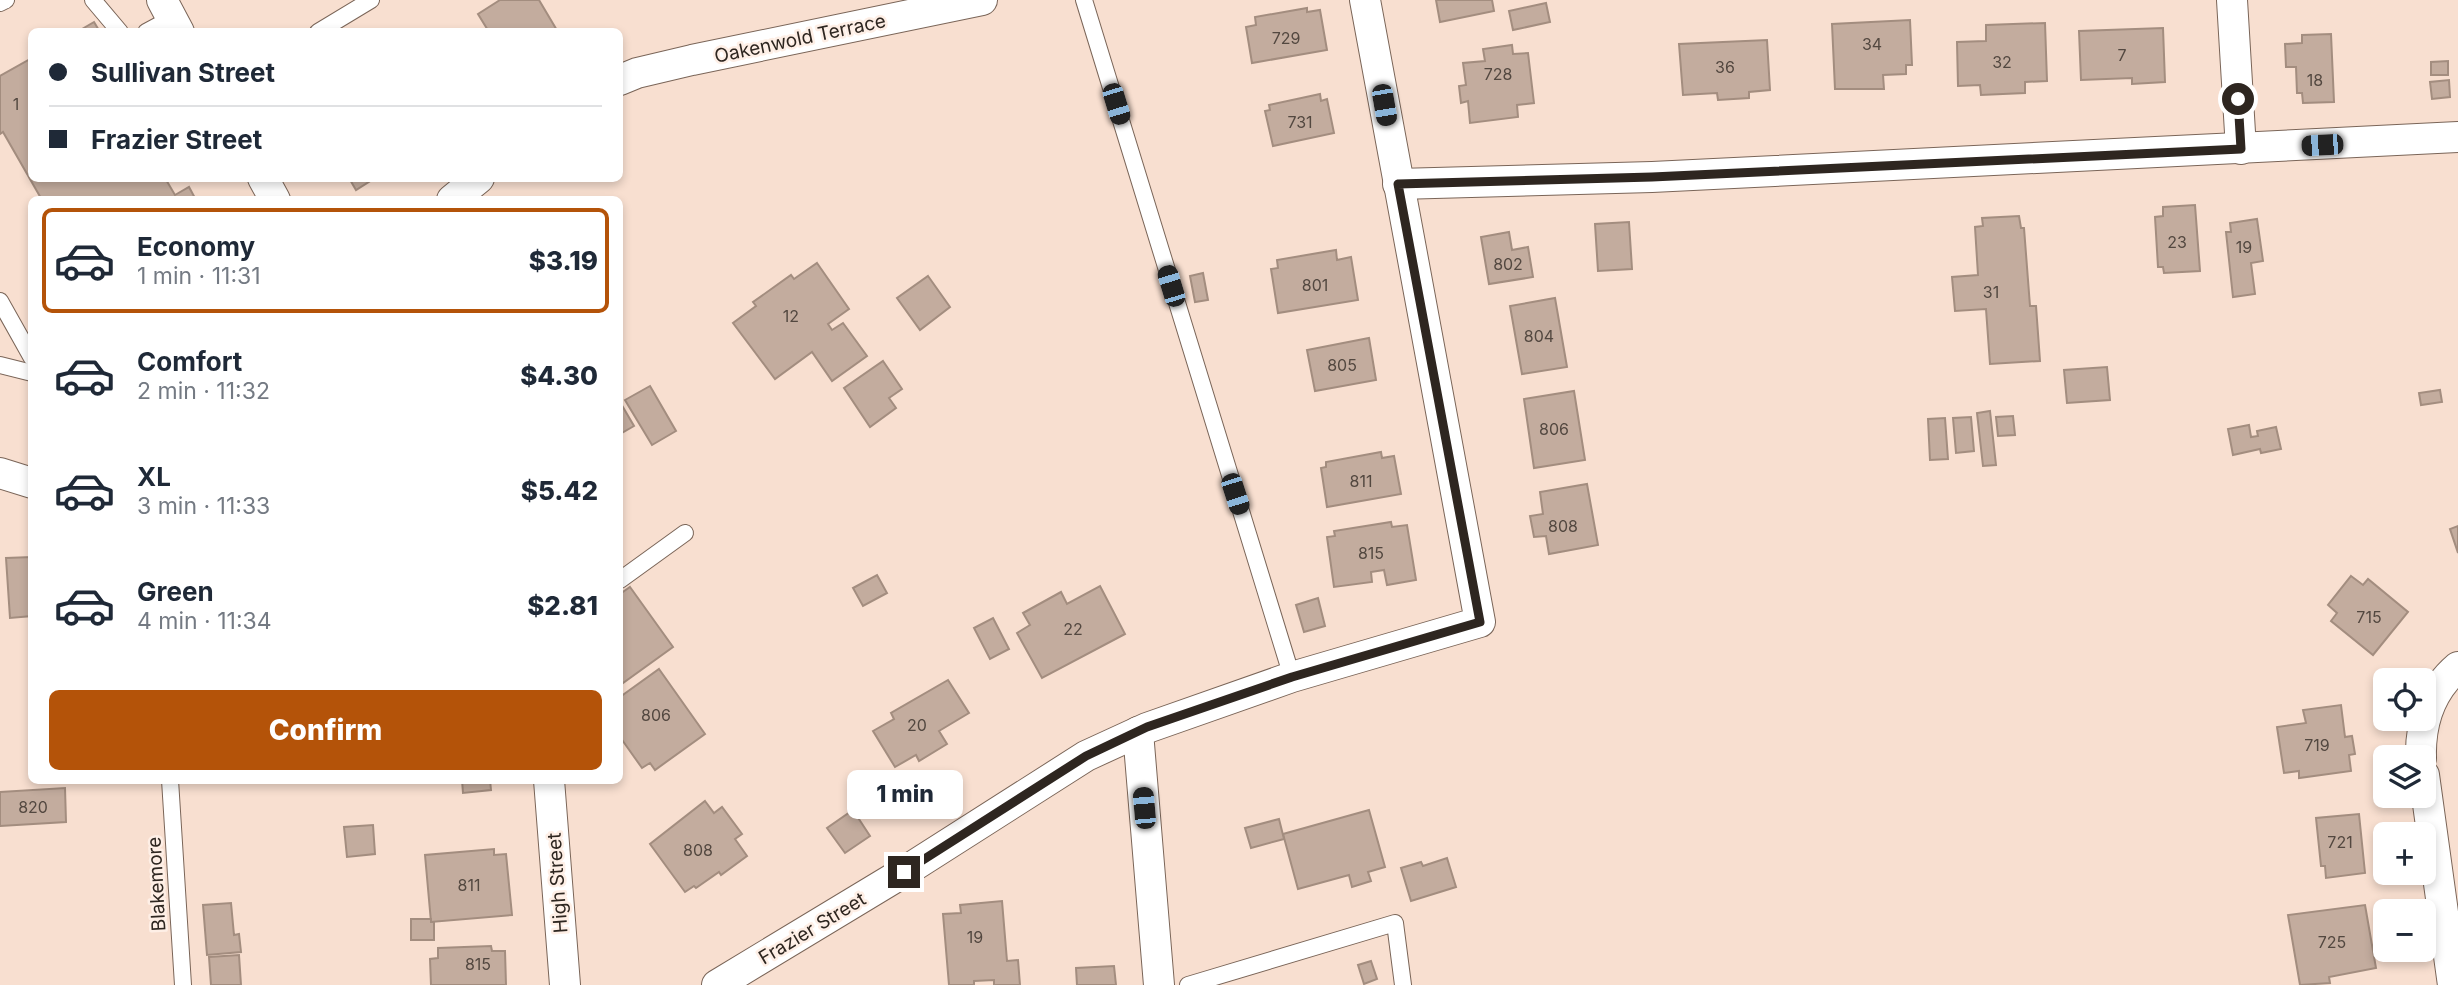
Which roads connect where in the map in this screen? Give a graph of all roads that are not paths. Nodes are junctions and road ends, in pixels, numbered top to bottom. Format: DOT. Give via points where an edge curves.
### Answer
graph roads {
  1 [pos="6,0"];
  2 [pos="93,0"];
  3 [pos="371,0"];
  4 [pos="982,0"];
  5 [pos="1084,0"];
  6 [pos="1365,0"];
  7 [pos="2232,0"];
  8 [pos="0,3"];
  9 [pos="117,28"];
  10 [pos="325,28"];
  11 [pos="623,79"];
  12 [pos="2458,137"];
  13 [pos="2241,149"];
  14 [pos="474,182"];
  15 [pos="1398,184"];
  16 [pos="457,196"];
  17 [pos="0,302"];
  18 [pos="28,351"];
  19 [pos="0,365"];
  20 [pos="28,372"];
  21 [pos="0,473"];
  22 [pos="28,482"];
  23 [pos="685,533"];
  24 [pos="623,578"];
  25 [pos="2458,667"];
  26 [pos="1292,677"];
  27 [pos="1138,732"];
  28 [pos="2421,745"];
  29 [pos="170,784"];
  30 [pos="549,784"];
  31 [pos="2429,808"];
  32 [pos="183,985"];
  33 [pos="565,985"];
  34 [pos="717,985"];
  35 [pos="1159,985"];
  36 [pos="1188,985"];
  37 [pos="1403,985"];
  38 [pos="2453,985"];
  1 -- 8 [label="lane"];
  2 -- 9 [label="lane"];
  3 -- 10 [label="lane"];
  4 -- 11 [label="street, Oakenwold Terrace" via="692,60"];
  5 -- 26 [label="lane"];
  6 -- 15 [label="street"];
  7 -- 13 [label="street"];
  12 -- 13 [label="street"];
  13 -- 15 [label="street" via="1665,177"];
  14 -- 16 [label="street"];
  15 -- 26 [label="street, Frazier Street" via="1480,622"];
  17 -- 18 [label="lane"];
  19 -- 20 [label="lane"];
  21 -- 22 [label="street"];
  23 -- 24 [label="lane"];
  25 -- 28 [label="street" via="2432,698"];
  26 -- 27 [label="street, Frazier Street"];
  27 -- 34 [label="street, Frazier Street" via="1086,756"];
  27 -- 35 [label="street"];
  29 -- 32 [label="lane, Blakemore"];
  30 -- 33 [label="street, High Street"];
  31 -- 38 [label="street"];
  36 -- 37 [label="lane" via="1395,923"];
}
